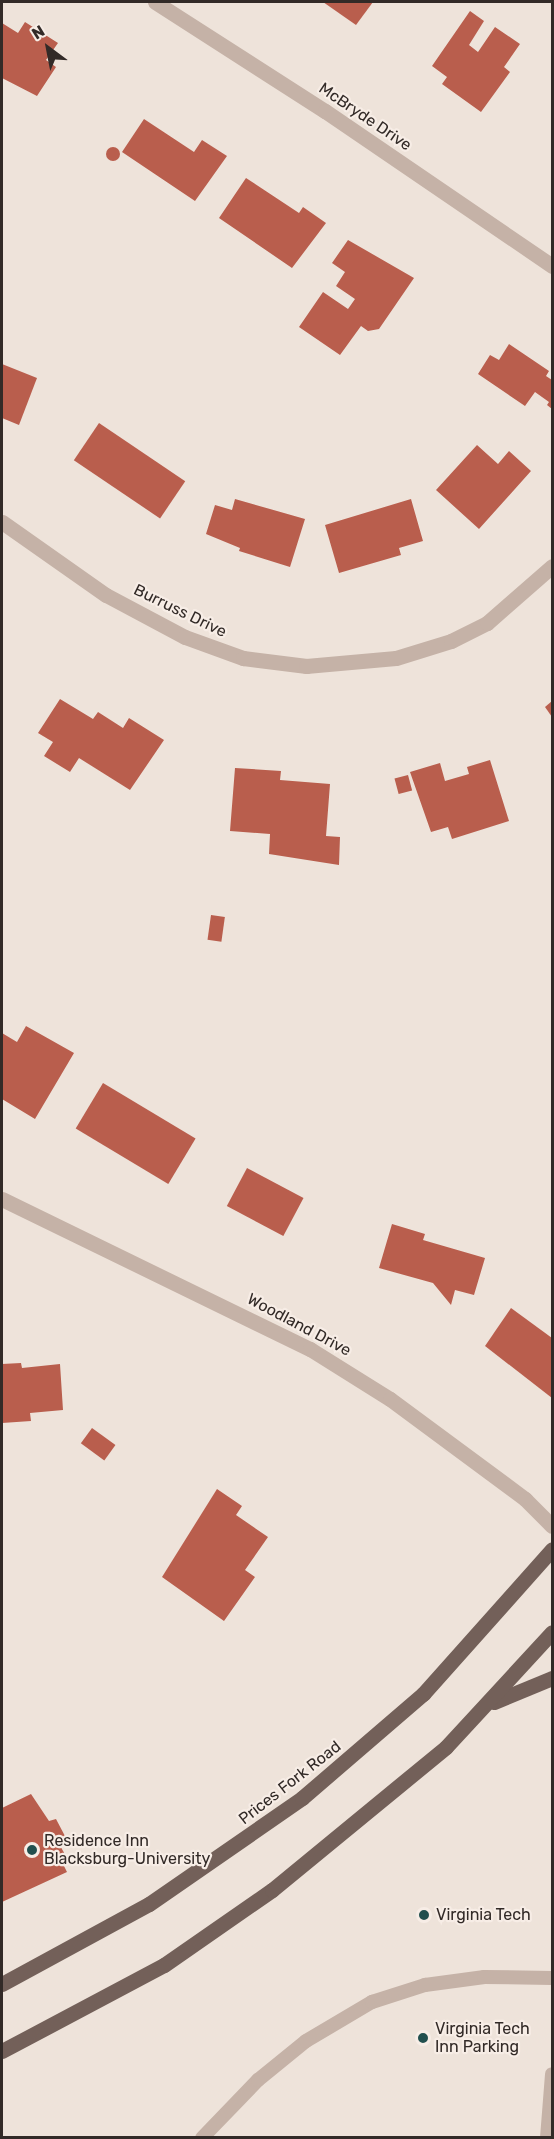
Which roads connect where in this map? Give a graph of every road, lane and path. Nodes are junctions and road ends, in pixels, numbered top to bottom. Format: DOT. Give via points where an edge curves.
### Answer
graph roads {
  1 [pos="155,2"];
  2 [pos="552,266"];
  3 [pos="2,522"];
  4 [pos="552,566"];
  5 [pos="2,1199"];
  6 [pos="552,1526"];
  7 [pos="552,1549"];
  8 [pos="552,1632"];
  9 [pos="552,1678"];
  10 [pos="487,1705"];
  11 [pos="552,1977"];
  12 [pos="2,1984"];
  13 [pos="2,2051"];
  14 [pos="552,2074"];
  15 [pos="202,2138"];
  16 [pos="547,2138"];
  1 -- 2 [label="street, McBryde Drive" via="325,111"];
  3 -- 4 [label="street, Burruss Drive" via="106,595 185,638 243,658 306,666 396,658 451,641 487,623"];
  5 -- 6 [label="street, Woodland Drive" via="310,1349 390,1399 525,1499"];
  7 -- 12 [label="main road, Prices Fork Road" via="423,1694 302,1798 150,1904"];
  8 -- 10 [label="main road"];
  9 -- 10 [label="main road"];
  10 -- 13 [label="main road" via="360,1821 216,1932 92,2006"];
  11 -- 15 [label="lane" via="484,1977 425,1985 372,2002 306,2041 258,2080"];
  14 -- 16 [label="lane"];
}
